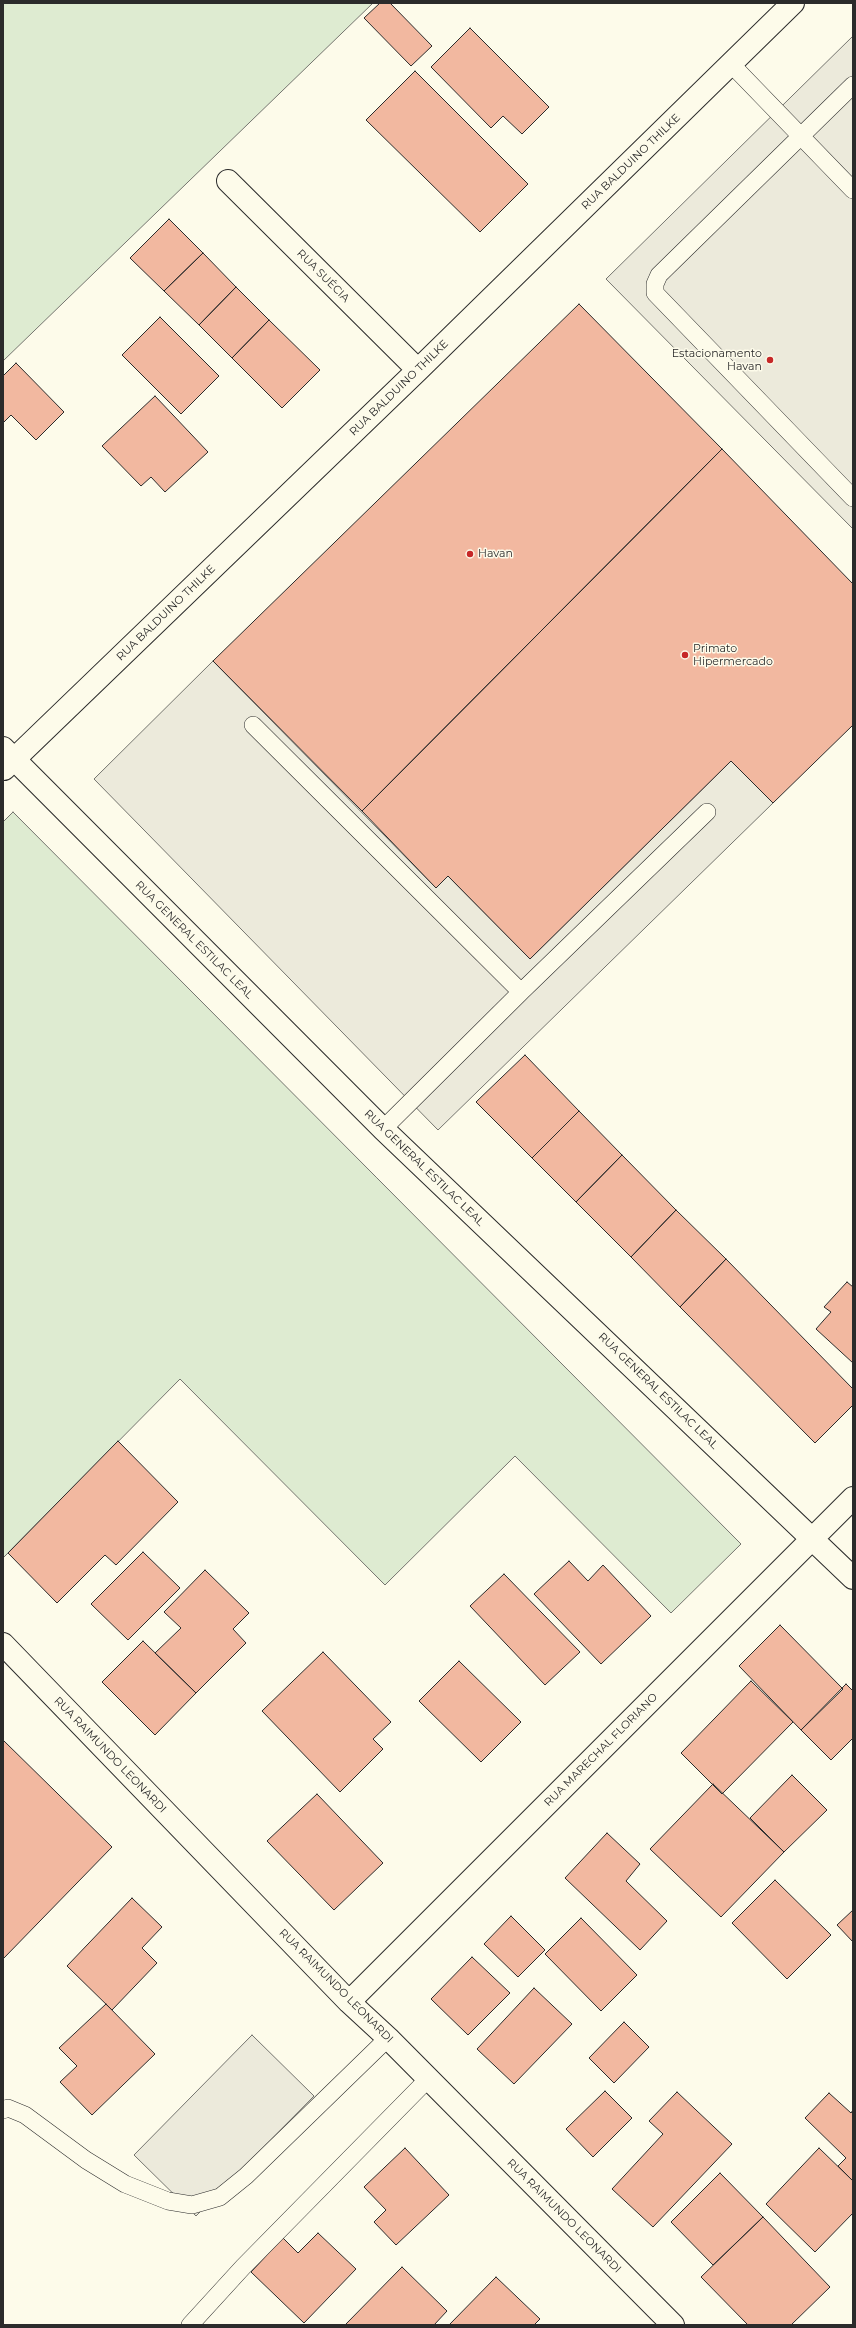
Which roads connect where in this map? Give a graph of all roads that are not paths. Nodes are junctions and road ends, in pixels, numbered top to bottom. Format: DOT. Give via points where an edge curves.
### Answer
graph roads {
  1 [pos="794,3"];
  2 [pos="731,64"];
  3 [pos="853,85"];
  4 [pos="802,137"];
  5 [pos="228,182"];
  6 [pos="853,190"];
  7 [pos="418,370"];
  8 [pos="853,498"];
  9 [pos="254,725"];
  10 [pos="7,759"];
  11 [pos="707,812"];
  12 [pos="521,992"];
  13 [pos="383,1129"];
  14 [pos="853,1498"];
  15 [pos="812,1538"];
  16 [pos="853,1578"];
  17 [pos="3,1644"];
  18 [pos="349,2002"];
  19 [pos="388,2038"];
  20 [pos="428,2079"];
  21 [pos="3,2110"];
  22 [pos="190,2325"];
  23 [pos="673,2325"];
  1 -- 2 [label="street, RUA BALDUINO THILKE"];
  2 -- 4 [label="lane"];
  2 -- 7 [label="street, RUA BALDUINO THILKE"];
  3 -- 4 [label="lane"];
  4 -- 6 [label="lane"];
  4 -- 8 [label="lane" via="659,275 655,293"];
  5 -- 7 [label="street, RUA SUÉCIA"];
  7 -- 10 [label="street, RUA BALDUINO THILKE"];
  9 -- 12 [label="lane"];
  10 -- 13 [label="street, RUA GENERAL ESTILAC LEAL"];
  11 -- 12 [label="lane"];
  12 -- 13 [label="lane"];
  13 -- 15 [label="street, RUA GENERAL ESTILAC LEAL"];
  14 -- 15 [label="street, RUA MARECHAL FLORIANO"];
  15 -- 16 [label="street, RUA GENERAL ESTILAC LEAL"];
  15 -- 18 [label="street, RUA MARECHAL FLORIANO"];
  17 -- 18 [label="street, RUA RAIMUNDO LEONARDI"];
  18 -- 19 [label="street, RUA RAIMUNDO LEONARDI"];
  19 -- 20 [label="street, RUA RAIMUNDO LEONARDI"];
  19 -- 21 [label="lane" via="246,2176 220,2196 192,2205 168,2201 125,2184 86,2160 25,2115 8,2108"];
  20 -- 22 [label="lane" via="243,2267"];
  20 -- 23 [label="street, RUA RAIMUNDO LEONARDI"];
}
